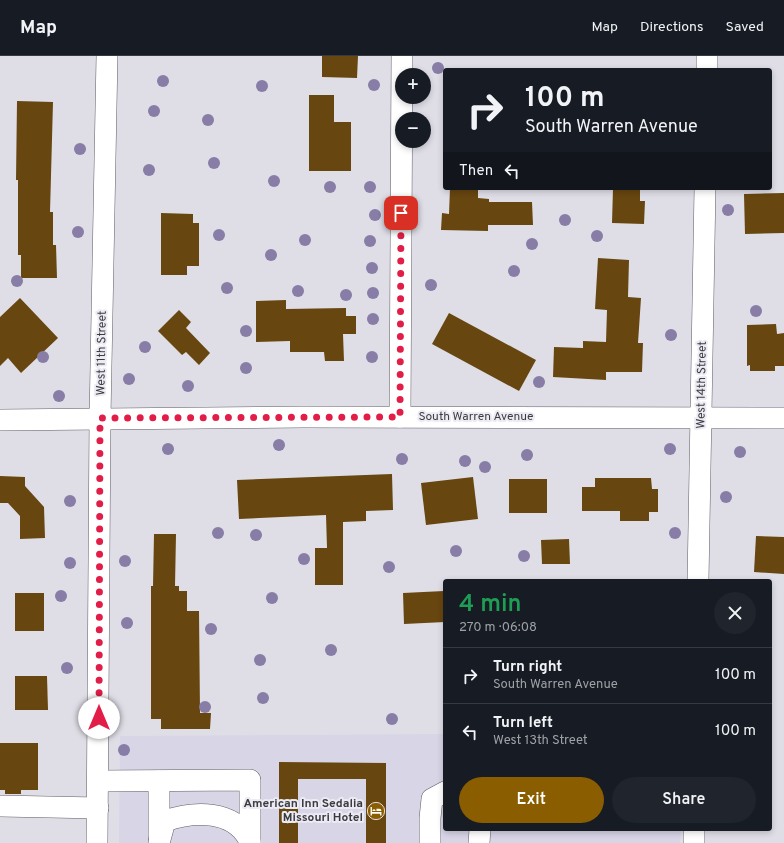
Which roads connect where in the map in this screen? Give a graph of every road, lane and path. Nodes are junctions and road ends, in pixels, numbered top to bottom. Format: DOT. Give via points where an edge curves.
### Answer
graph roads {
  1 [pos="107,56"];
  2 [pos="402,56"];
  3 [pos="707,56"];
  4 [pos="707,68"];
  5 [pos="705,190"];
  6 [pos="400,417"];
  7 [pos="100,418"];
  8 [pos="701,418"];
  9 [pos="784,418"];
  10 [pos="0,420"];
  11 [pos="698,579"];
  12 [pos="99,781"];
  13 [pos="159,781"];
  14 [pos="443,793"];
  15 [pos="0,806"];
  16 [pos="98,808"];
  17 [pos="480,831"];
  18 [pos="694,831"];
  19 [pos="159,841"];
  20 [pos="250,842"];
  21 [pos="97,843"];
  22 [pos="430,843"];
  23 [pos="479,843"];
  24 [pos="694,843"];
  1 -- 7 [label="street, West 11th Street"];
  2 -- 6 [label="street"];
  3 -- 4 [label="street"];
  5 -- 8 [label="street, West 14th Street"];
  6 -- 7 [label="street, South Warren Avenue"];
  6 -- 8 [label="street, South Warren Avenue"];
  7 -- 10 [label="street, South Warren Avenue"];
  7 -- 12 [label="street, West 11th Street"];
  8 -- 9 [label="street, South Warren Avenue"];
  8 -- 11 [label="street, West 14th Street"];
  12 -- 13 [label="street"];
  12 -- 16 [label="street, West 11th Street"];
  13 -- 19 [label="street"];
  13 -- 20 [label="street" via="250,780"];
  14 -- 22 [label="street" via="432,799"];
  15 -- 16 [label="street"];
  16 -- 21 [label="street, West 11th Street"];
  17 -- 23 [label="street"];
  18 -- 24 [label="street"];
  19 -- 20 [label="street" via="165,821 182,815 204,814 221,816 246,833"];
}
